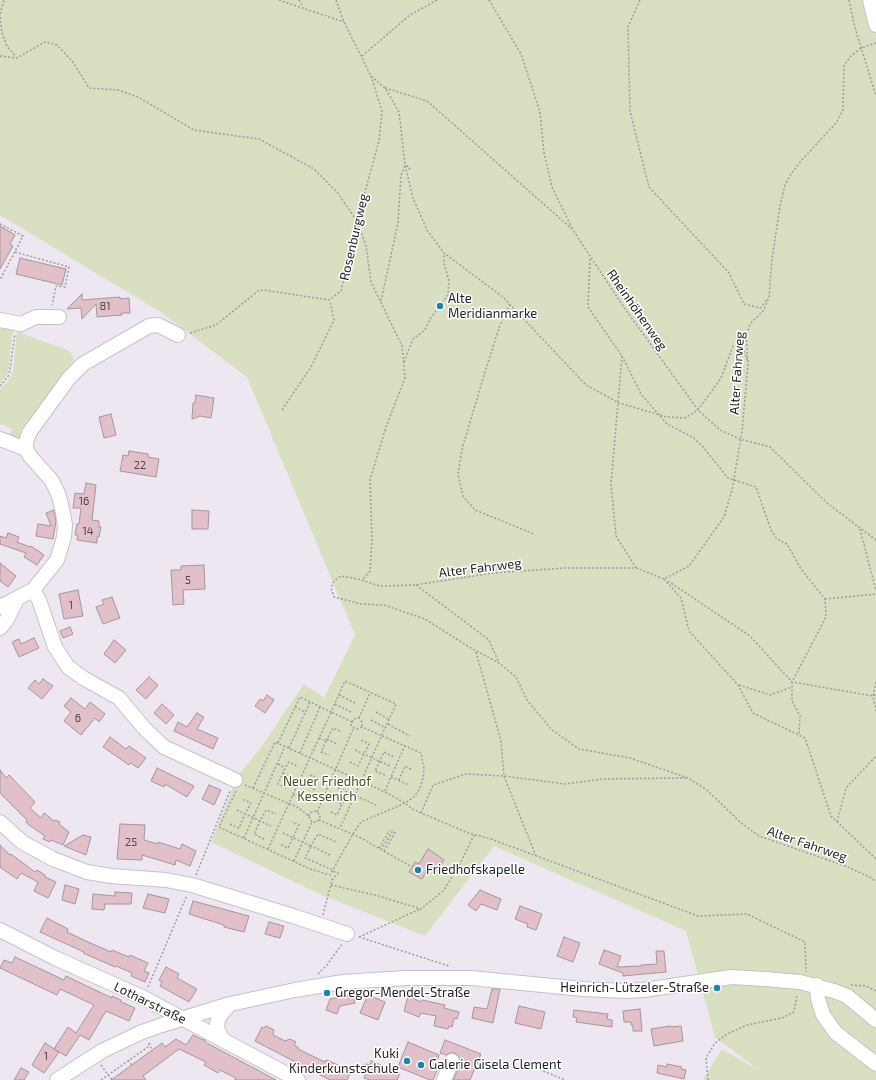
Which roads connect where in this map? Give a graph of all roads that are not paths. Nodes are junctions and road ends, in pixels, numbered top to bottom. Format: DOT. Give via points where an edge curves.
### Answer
graph roads {
  1 [pos="870,0"];
  2 [pos="876,25"];
  3 [pos="54,317"];
  4 [pos="0,320"];
  5 [pos="178,335"];
  6 [pos="0,439"];
  7 [pos="26,449"];
  8 [pos="33,590"];
  9 [pos="17,599"];
  10 [pos="0,607"];
  11 [pos="0,628"];
  12 [pos="237,781"];
  13 [pos="0,822"];
  14 [pos="0,930"];
  15 [pos="353,936"];
  16 [pos="817,985"];
  17 [pos="230,1004"];
  18 [pos="182,1019"];
  19 [pos="876,1020"];
  20 [pos="224,1041"];
  21 [pos="452,1061"];
  22 [pos="876,1064"];
  23 [pos="57,1080"];
  24 [pos="298,1080"];
  25 [pos="444,1080"];
  1 -- 2 [label="street"];
  3 -- 4 [label="street" via="36,317 20,324"];
  5 -- 7 [label="street" via="158,325 149,326 83,364 69,378 29,433"];
  6 -- 7 [label="street"];
  7 -- 8 [label="street" via="56,488 65,525 62,548 57,560"];
  8 -- 9 [label="street"];
  8 -- 12 [label="street" via="55,647 68,667 119,698 164,747"];
  9 -- 10 [label="street"];
  9 -- 11 [label="street"];
  13 -- 15 [label="street" via="22,842 53,859 87,872 192,885"];
  14 -- 18 [label="street, Lotharstraße" via="144,998"];
  16 -- 17 [label="street" via="731,978 644,990 608,991 471,978 406,978 343,982 302,988"];
  16 -- 19 [label="street" via="846,996"];
  16 -- 22 [label="street" via="823,1015 836,1033"];
  17 -- 18 [label="street"];
  17 -- 20 [label="street" via="219,1017 217,1024"];
  18 -- 20 [label="street, Lotharstraße"];
  18 -- 23 [label="street" via="146,1038 95,1055"];
  20 -- 24 [label="street, Lotharstraße"];
  21 -- 25 [label="street"];
}
